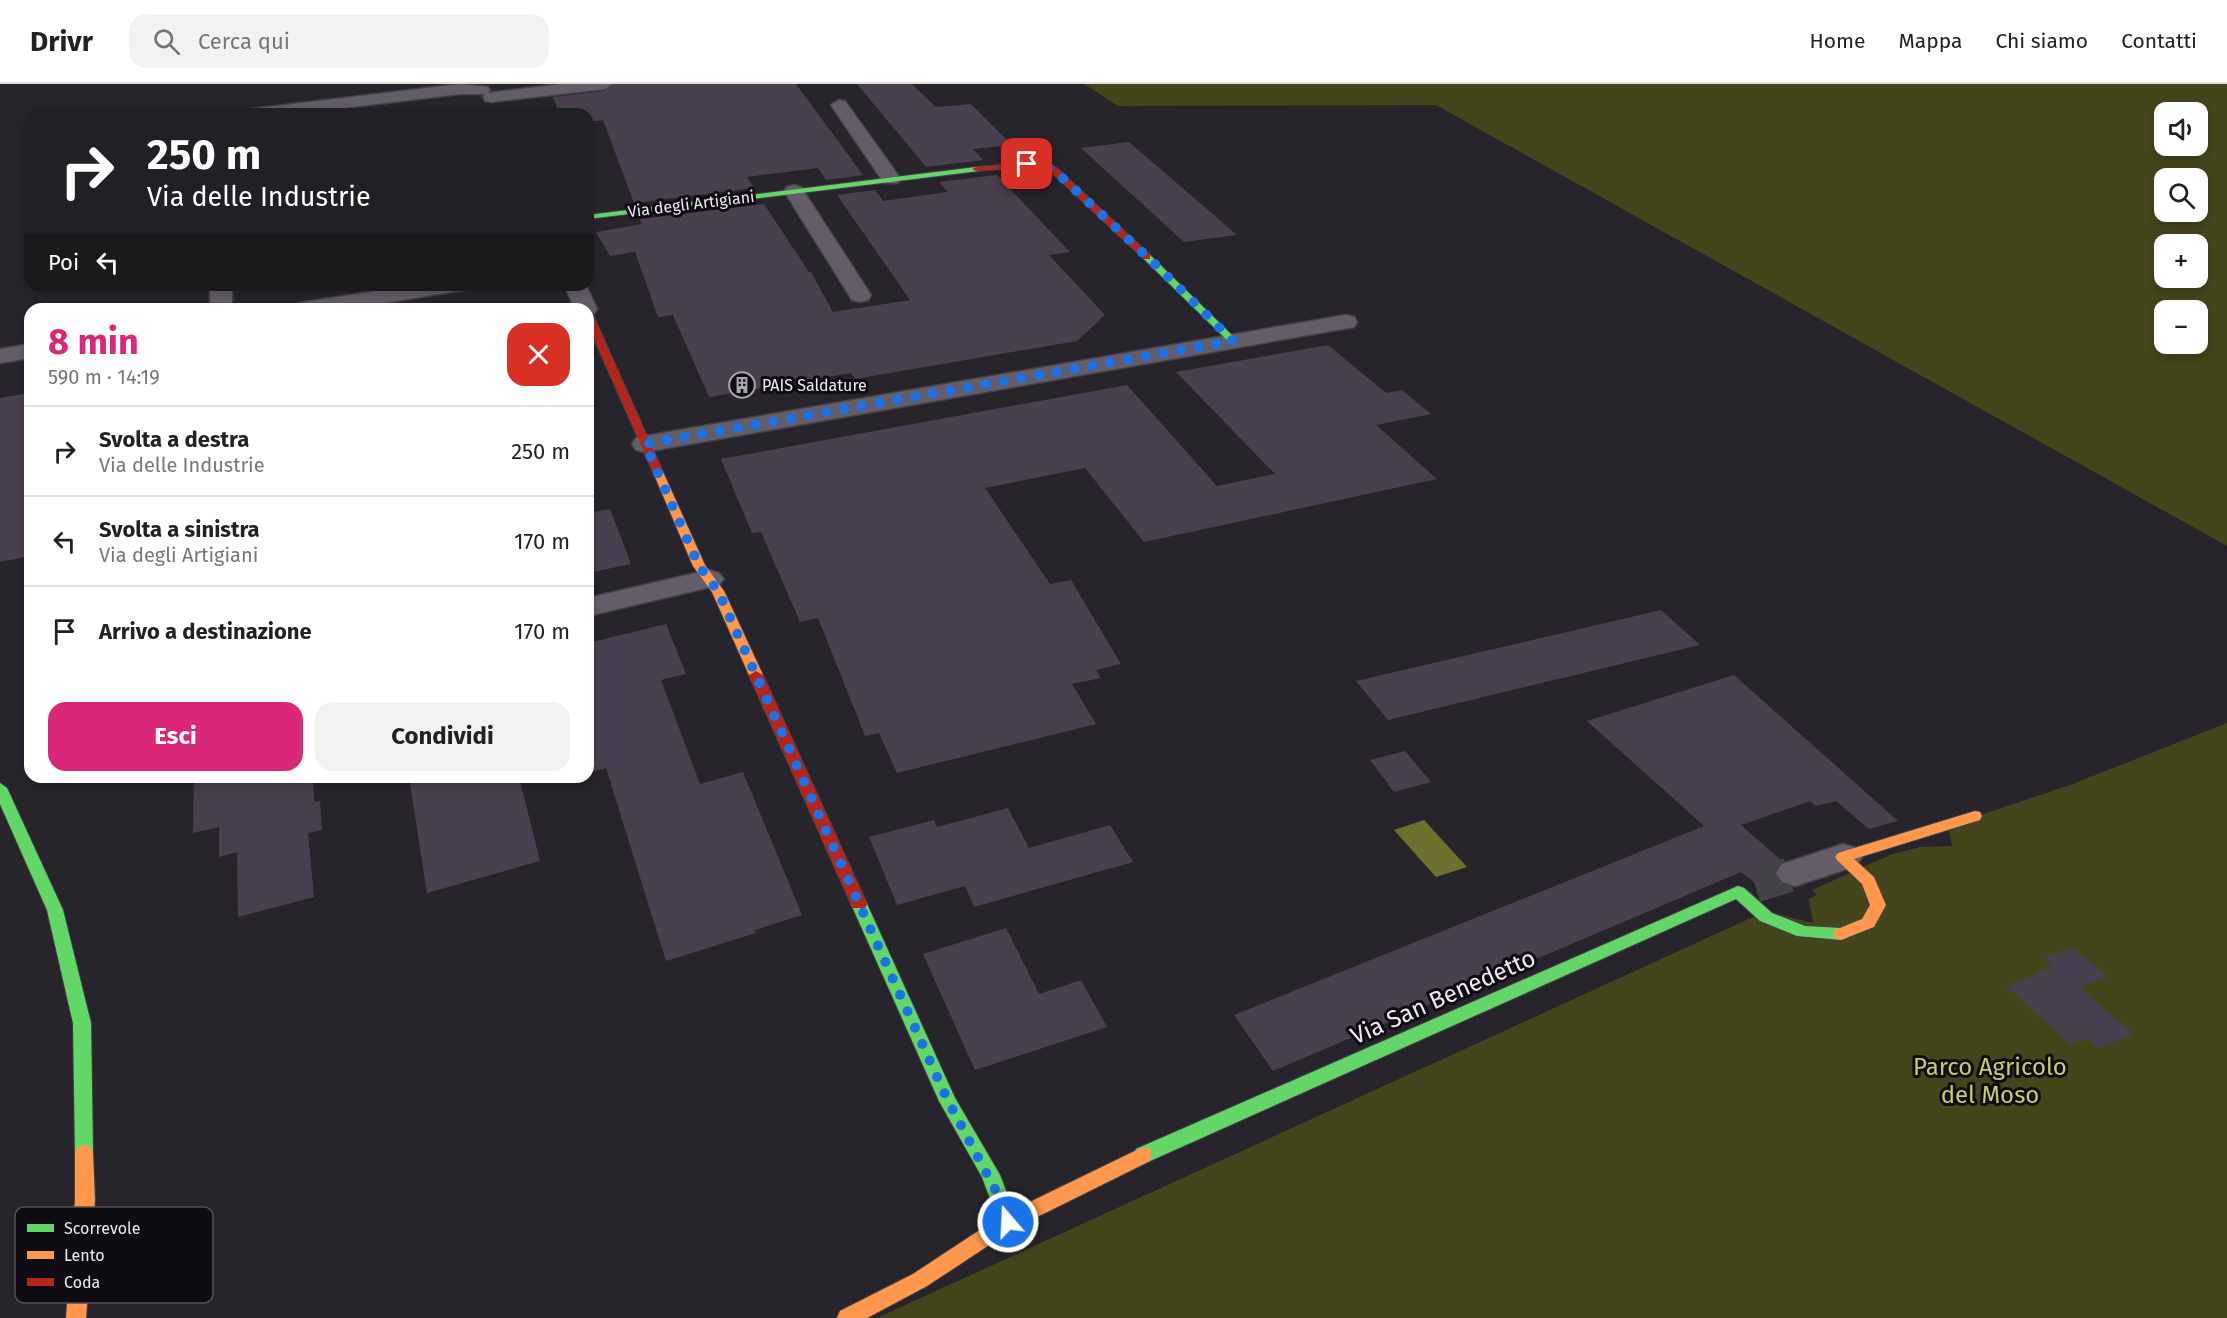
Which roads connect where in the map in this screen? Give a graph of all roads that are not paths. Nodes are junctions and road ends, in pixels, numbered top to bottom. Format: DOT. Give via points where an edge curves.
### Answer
graph roads {
  1 [pos="605,84"];
  2 [pos="488,90"];
  3 [pos="839,105"];
  4 [pos="302,108"];
  5 [pos="496,108"];
  6 [pos="891,179"];
  7 [pos="794,191"];
  8 [pos="594,216"];
  9 [pos="419,291"];
  10 [pos="861,295"];
  11 [pos="343,303"];
  12 [pos="1346,322"];
  13 [pos="594,329"];
  14 [pos="1233,341"];
  15 [pos="24,352"];
  16 [pos="0,356"];
  17 [pos="645,444"];
  18 [pos="709,579"];
  19 [pos="594,606"];
  20 [pos="0,788"];
  21 [pos="1974,816"];
  22 [pos="1843,857"];
  23 [pos="1795,873"];
  24 [pos="85,1207"];
  25 [pos="1008,1222"];
  26 [pos="77,1303"];
  27 [pos="76,1318"];
  28 [pos="847,1318"];
  1 -- 2 [label="street"];
  2 -- 4 [label="street" via="460,89"];
  2 -- 5 [label="street"];
  3 -- 6 [label="street"];
  6 -- 7 [label="street, Via degli Artigiani"];
  6 -- 14 [label="street, Via degli Artigiani" via="1013,165 1050,167"];
  7 -- 8 [label="street, Via degli Artigiani"];
  7 -- 10 [label="street"];
  9 -- 11 [label="street"];
  12 -- 14 [label="street"];
  13 -- 17 [label="street"];
  14 -- 17 [label="street"];
  15 -- 16 [label="street"];
  17 -- 18 [label="street" via="699,566"];
  18 -- 19 [label="street"];
  18 -- 25 [label="street" via="718,591 948,1101 1005,1208"];
  20 -- 24 [label="street" via="55,910 82,1023"];
  21 -- 22 [label="street"];
  22 -- 23 [label="street"];
  22 -- 25 [label="street, Via San Benedetto" via="1869,881 1878,905 1868,923 1845,934 1803,932 1766,917 1747,889 1174,1140"];
  25 -- 28 [label="street, Via San Benedetto" via="920,1280"];
  26 -- 27 [label="street"];
}
